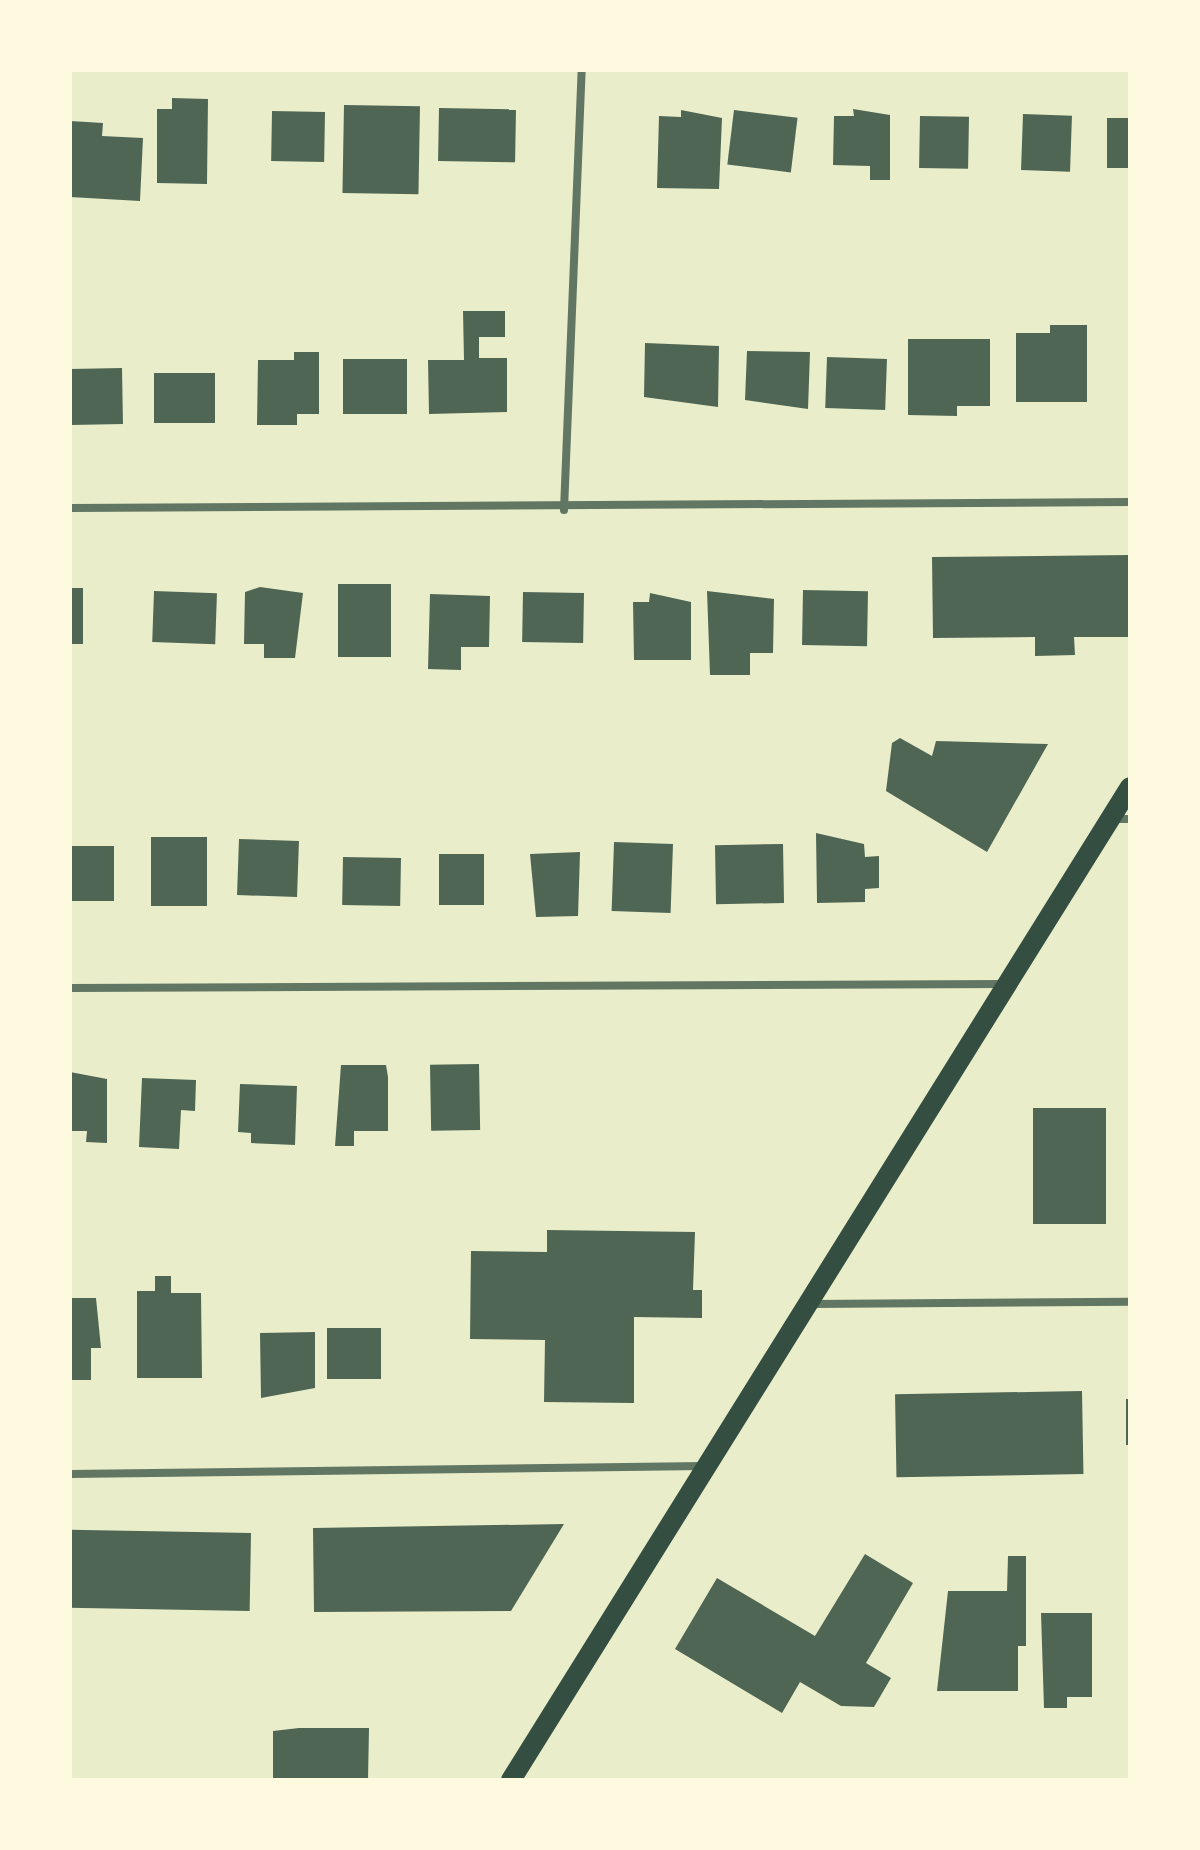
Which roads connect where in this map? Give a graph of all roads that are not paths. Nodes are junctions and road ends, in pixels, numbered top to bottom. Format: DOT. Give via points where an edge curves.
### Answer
graph roads {
  1 [pos="582,70"];
  2 [pos="1130,502"];
  3 [pos="70,508"];
  4 [pos="564,510"];
  5 [pos="1130,787"];
  6 [pos="1120,819"];
  7 [pos="1006,984"];
  8 [pos="70,988"];
  9 [pos="1130,1302"];
  10 [pos="805,1304"];
  11 [pos="705,1466"];
  12 [pos="70,1474"];
  13 [pos="511,1780"];
  1 -- 4 [label="street"];
  2 -- 4 [label="street"];
  3 -- 4 [label="street"];
  5 -- 6 [label="main road"];
  6 -- 7 [label="main road"];
  7 -- 8 [label="street"];
  7 -- 10 [label="main road"];
  9 -- 10 [label="street"];
  10 -- 11 [label="main road"];
  11 -- 12 [label="street"];
  11 -- 13 [label="main road"];
}
